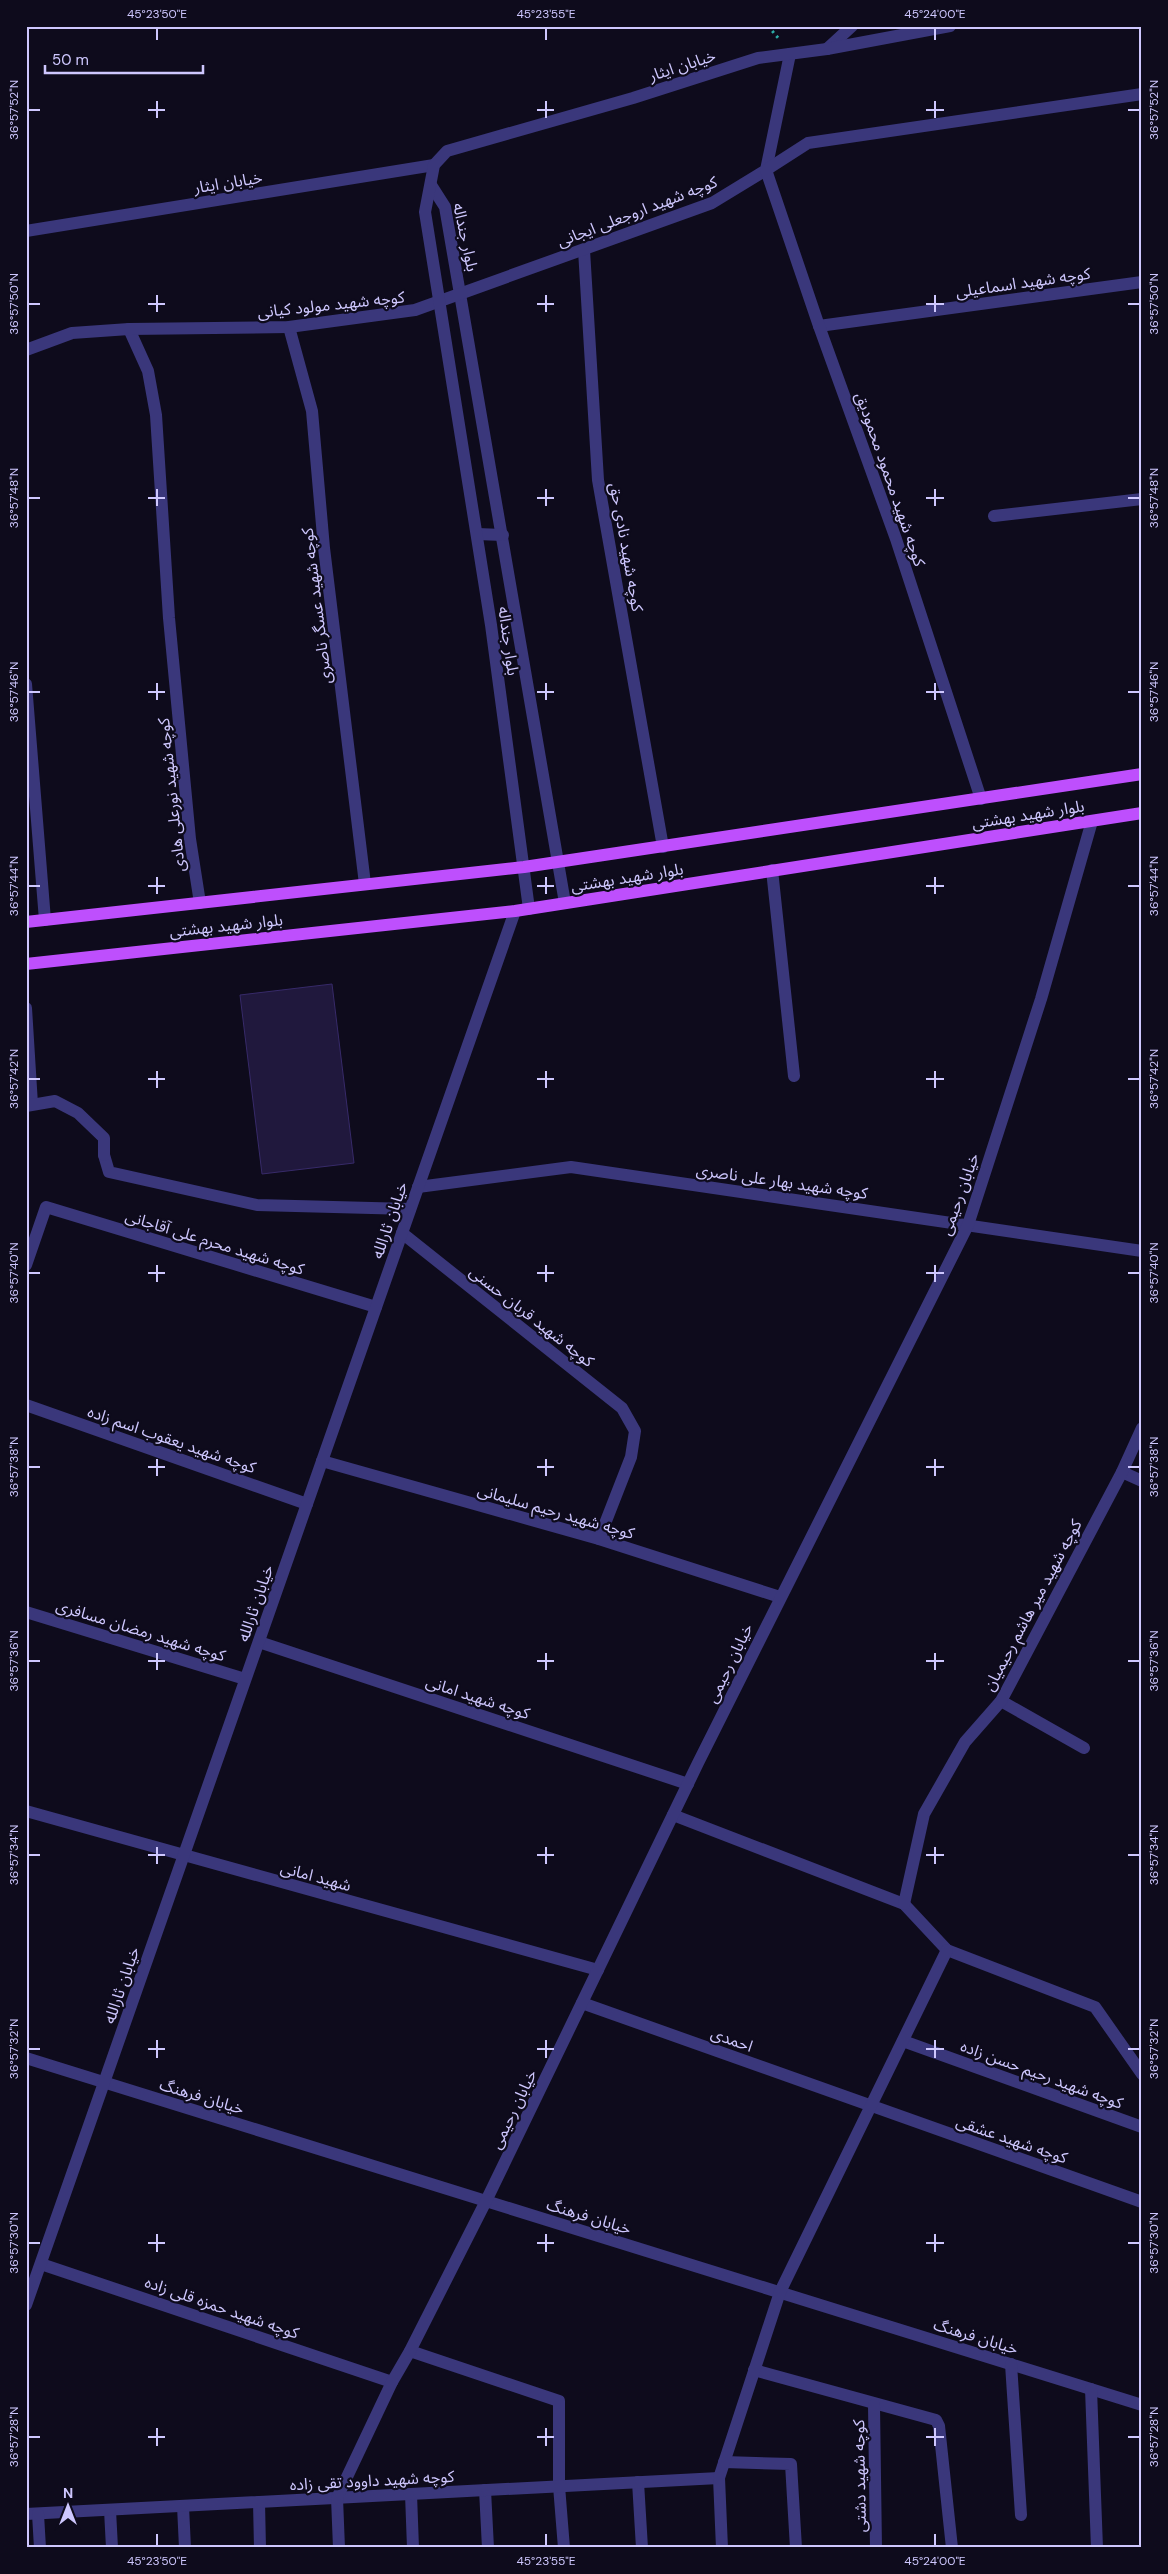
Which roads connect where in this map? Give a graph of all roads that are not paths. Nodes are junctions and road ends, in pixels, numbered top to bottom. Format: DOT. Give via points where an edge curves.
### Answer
graph roads {
  1 [pos="852,26"];
  2 [pos="950,26"];
  3 [pos="827,50"];
  4 [pos="790,54"];
  5 [pos="1142,94"];
  6 [pos="434,165"];
  7 [pos="766,170"];
  8 [pos="431,185"];
  9 [pos="26,231"];
  10 [pos="584,250"];
  11 [pos="1142,282"];
  12 [pos="461,296"];
  13 [pos="439,303"];
  14 [pos="819,326"];
  15 [pos="289,327"];
  16 [pos="129,329"];
  17 [pos="26,350"];
  18 [pos="1142,498"];
  19 [pos="994,516"];
  20 [pos="476,534"];
  21 [pos="503,535"];
  22 [pos="26,684"];
  23 [pos="1142,774"];
  24 [pos="981,799"];
  25 [pos="1142,813"];
  26 [pos="1092,821"];
  27 [pos="663,847"];
  28 [pos="559,863"];
  29 [pos="524,868"];
  30 [pos="772,870"];
  31 [pos="365,884"];
  32 [pos="200,903"];
  33 [pos="565,903"];
  34 [pos="529,909"];
  35 [pos="515,911"];
  36 [pos="44,920"];
  37 [pos="26,922"];
  38 [pos="26,964"];
  39 [pos="26,1008"];
  40 [pos="794,1076"];
  41 [pos="29,1105"];
  42 [pos="418,1186"];
  43 [pos="410,1209"];
  44 [pos="968,1225"];
  45 [pos="402,1233"];
  46 [pos="1142,1251"];
  47 [pos="26,1264"];
  48 [pos="376,1307"];
  49 [pos="26,1405"];
  50 [pos="1142,1428"];
  51 [pos="322,1461"];
  52 [pos="1122,1472"];
  53 [pos="1142,1481"];
  54 [pos="307,1504"];
  55 [pos="599,1540"];
  56 [pos="780,1597"];
  57 [pos="26,1612"];
  58 [pos="258,1642"];
  59 [pos="245,1680"];
  60 [pos="1001,1701"];
  61 [pos="1084,1748"];
  62 [pos="688,1784"];
  63 [pos="26,1811"];
  64 [pos="673,1815"];
  65 [pos="184,1856"];
  66 [pos="904,1904"];
  67 [pos="947,1950"];
  68 [pos="598,1970"];
  69 [pos="582,2003"];
  70 [pos="903,2041"];
  71 [pos="26,2058"];
  72 [pos="1142,2074"];
  73 [pos="104,2082"];
  74 [pos="871,2107"];
  75 [pos="1142,2127"];
  76 [pos="486,2201"];
  77 [pos="1142,2202"];
  78 [pos="41,2264"];
  79 [pos="780,2292"];
  80 [pos="26,2305"];
  81 [pos="410,2351"];
  82 [pos="1011,2364"];
  83 [pos="754,2370"];
  84 [pos="392,2382"];
  85 [pos="1091,2389"];
  86 [pos="1142,2404"];
  87 [pos="874,2405"];
  88 [pos="724,2462"];
  89 [pos="719,2478"];
  90 [pos="638,2482"];
  91 [pos="560,2486"];
  92 [pos="485,2490"];
  93 [pos="411,2494"];
  94 [pos="337,2498"];
  95 [pos="258,2502"];
  96 [pos="183,2506"];
  97 [pos="110,2510"];
  98 [pos="32,2514"];
  99 [pos="1021,2515"];
  100 [pos="40,2548"];
  101 [pos="112,2548"];
  102 [pos="185,2548"];
  103 [pos="260,2548"];
  104 [pos="339,2548"];
  105 [pos="413,2548"];
  106 [pos="488,2548"];
  107 [pos="564,2548"];
  108 [pos="642,2548"];
  109 [pos="722,2548"];
  110 [pos="796,2548"];
  111 [pos="876,2548"];
  112 [pos="952,2548"];
  113 [pos="1097,2548"];
  1 -- 3 [label="street"];
  2 -- 3 [label="street, خیابان ایثار"];
  3 -- 4 [label="street, خیابان ایثار"];
  4 -- 6 [label="street, خیابان ایثار" via="758,58 447,152"];
  4 -- 7 [label="street"];
  5 -- 7 [label="street, کوچه شهید اروجعلی ایجانی" via="808,143"];
  6 -- 8 [label="street"];
  6 -- 9 [label="street, خیابان ایثار"];
  7 -- 10 [label="street, کوچه شهید اروجعلی ایجانی" via="712,203"];
  7 -- 14 [label="street, کوچه شهید محمود محمودیق"];
  8 -- 12 [label="street, بلوار جنداله" via="445,207"];
  8 -- 13 [label="street, بلوار جنداله" via="425,212"];
  10 -- 12 [label="street, کوچه شهید اروجعلی ایجانی"];
  10 -- 27 [label="street, کوچه شهید نادی حق" via="598,480"];
  11 -- 14 [label="street, کوچه شهید اسماعیلی"];
  12 -- 13 [label="street, کوچه شهید مولود کیانی"];
  12 -- 21 [label="street, بلوار جنداله"];
  13 -- 15 [label="street, کوچه شهید مولود کیانی" via="416,310"];
  13 -- 20 [label="street, بلوار جنداله"];
  14 -- 24 [label="street, کوچه شهید محمود محمودیق" via="896,539"];
  15 -- 16 [label="street, کوچه شهید مولود کیانی"];
  15 -- 31 [label="street, کوچه شهید عسگر ناصری" via="312,411 324,548"];
  16 -- 17 [label="street, کوچه شهید مولود کیانی" via="72,333"];
  16 -- 32 [label="street, کوچه شهید نورعلی هادی" via="148,371 156,415 169,618 190,839"];
  18 -- 19 [label="street"];
  20 -- 21 [label="street"];
  20 -- 29 [label="street, بلوار جنداله"];
  21 -- 28 [label="street, بلوار جنداله"];
  22 -- 36 [label="street"];
  23 -- 24 [label="main road, بلوار شهید بهشتی"];
  24 -- 27 [label="main road, بلوار شهید بهشتی"];
  25 -- 26 [label="main road, بلوار شهید بهشتی"];
  26 -- 30 [label="main road, بلوار شهید بهشتی"];
  26 -- 44 [label="street, خیابان رحیمی" via="1041,999"];
  27 -- 28 [label="main road, بلوار شهید بهشتی"];
  28 -- 29 [label="main road, بلوار شهید بهشتی"];
  28 -- 33 [label="street, بلوار جنداله"];
  29 -- 31 [label="main road, بلوار شهید بهشتی"];
  29 -- 34 [label="street, بلوار جنداله"];
  30 -- 33 [label="main road, بلوار شهید بهشتی"];
  30 -- 40 [label="street"];
  31 -- 32 [label="main road, بلوار شهید بهشتی"];
  32 -- 36 [label="main road, بلوار شهید بهشتی"];
  33 -- 34 [label="main road, بلوار شهید بهشتی"];
  34 -- 35 [label="main road, بلوار شهید بهشتی"];
  35 -- 38 [label="main road, بلوار شهید بهشتی"];
  35 -- 42 [label="street, خیابان ثارالله"];
  36 -- 37 [label="main road, بلوار شهید بهشتی"];
  39 -- 41 [label="street"];
  41 -- 43 [label="street" via="55,1101 78,1113 104,1138 109,1172 257,1205"];
  42 -- 43 [label="street, خیابان ثارالله"];
  42 -- 44 [label="street, کوچه شهید بهار علی ناصری" via="571,1167"];
  43 -- 45 [label="street, خیابان ثارالله"];
  44 -- 46 [label="street, کوچه شهید بهار علی ناصری"];
  44 -- 56 [label="street, خیابان رحیمی"];
  45 -- 48 [label="street, خیابان ثارالله"];
  45 -- 55 [label="street, کوچه شهید قربان حسنی" via="622,1408 634,1431 625,1477"];
  47 -- 48 [label="street, کوچه شهید محرم علی آقاجانی" via="46,1207"];
  48 -- 51 [label="street, خیابان ثارالله"];
  49 -- 54 [label="street, کوچه شهید یعقوب اسم زاده"];
  50 -- 52 [label="street, کوچه شهید میر هاشم رحیمیان"];
  51 -- 54 [label="street, خیابان ثارالله"];
  51 -- 55 [label="street, کوچه شهید رحیم سلیمانی"];
  52 -- 53 [label="street"];
  52 -- 60 [label="street, کوچه شهید میر هاشم رحیمیان"];
  54 -- 58 [label="street, خیابان ثارالله"];
  55 -- 56 [label="street, کوچه شهید رحیم سلیمانی"];
  56 -- 62 [label="street, خیابان رحیمی"];
  57 -- 59 [label="street, کوچه شهید رمضان مسافری"];
  58 -- 59 [label="street, خیابان ثارالله"];
  58 -- 62 [label="street, کوچه شهید امانی"];
  59 -- 65 [label="street, خیابان ثارالله"];
  60 -- 61 [label="street"];
  60 -- 66 [label="street, کوچه شهید میر هاشم رحیمیان" via="964,1742 924,1814"];
  62 -- 64 [label="street, خیابان رحیمی"];
  63 -- 65 [label="street, شهید امانی"];
  64 -- 66 [label="street"];
  64 -- 68 [label="street, خیابان رحیمی"];
  65 -- 68 [label="street, شهید امانی"];
  65 -- 73 [label="street, خیابان ثارالله"];
  66 -- 67 [label="street"];
  67 -- 70 [label="street"];
  67 -- 72 [label="street" via="1095,2007"];
  68 -- 69 [label="street, خیابان رحیمی"];
  69 -- 74 [label="street, احمدی"];
  69 -- 76 [label="street, خیابان رحیمی"];
  70 -- 74 [label="street"];
  70 -- 75 [label="street, کوچه شهید رحیم حسن زاده"];
  71 -- 73 [label="street, خیابان فرهنگ"];
  73 -- 76 [label="street, خیابان فرهنگ"];
  73 -- 78 [label="street, خیابان ثارالله"];
  74 -- 77 [label="street, کوچه شهید عشقی"];
  74 -- 79 [label="street"];
  76 -- 79 [label="street, خیابان فرهنگ"];
  76 -- 81 [label="street, خیابان رحیمی"];
  78 -- 80 [label="street, خیابان ثارالله"];
  78 -- 84 [label="street, کوچه شهید حمزه قلی زاده"];
  79 -- 82 [label="street, خیابان فرهنگ"];
  79 -- 83 [label="street"];
  81 -- 84 [label="street, خیابان رحیمی"];
  81 -- 91 [label="street" via="559,2401"];
  82 -- 85 [label="street, خیابان فرهنگ"];
  82 -- 99 [label="street"];
  83 -- 87 [label="street"];
  83 -- 88 [label="street"];
  84 -- 94 [label="street, خیابان رحیمی"];
  85 -- 86 [label="street, خیابان فرهنگ"];
  85 -- 113 [label="street"];
  87 -- 111 [label="street, کوچه شهید دشتی"];
  87 -- 112 [label="street" via="936,2420"];
  88 -- 89 [label="street"];
  88 -- 110 [label="street" via="791,2464"];
  89 -- 90 [label="street, کوچه شهید داوود تقی زاده"];
  89 -- 109 [label="street"];
  90 -- 91 [label="street, کوچه شهید داوود تقی زاده"];
  90 -- 108 [label="street"];
  91 -- 92 [label="street, کوچه شهید داوود تقی زاده"];
  91 -- 107 [label="street"];
  92 -- 93 [label="street, کوچه شهید داوود تقی زاده"];
  92 -- 106 [label="street"];
  93 -- 94 [label="street, کوچه شهید داوود تقی زاده"];
  93 -- 105 [label="street"];
  94 -- 95 [label="street, کوچه شهید داوود تقی زاده"];
  94 -- 104 [label="street"];
  95 -- 96 [label="street, کوچه شهید داوود تقی زاده"];
  95 -- 103 [label="street"];
  96 -- 97 [label="street, کوچه شهید داوود تقی زاده"];
  96 -- 102 [label="street"];
  97 -- 98 [label="street, کوچه شهید داوود تقی زاده"];
  97 -- 101 [label="street"];
  98 -- 100 [label="street"];
}
